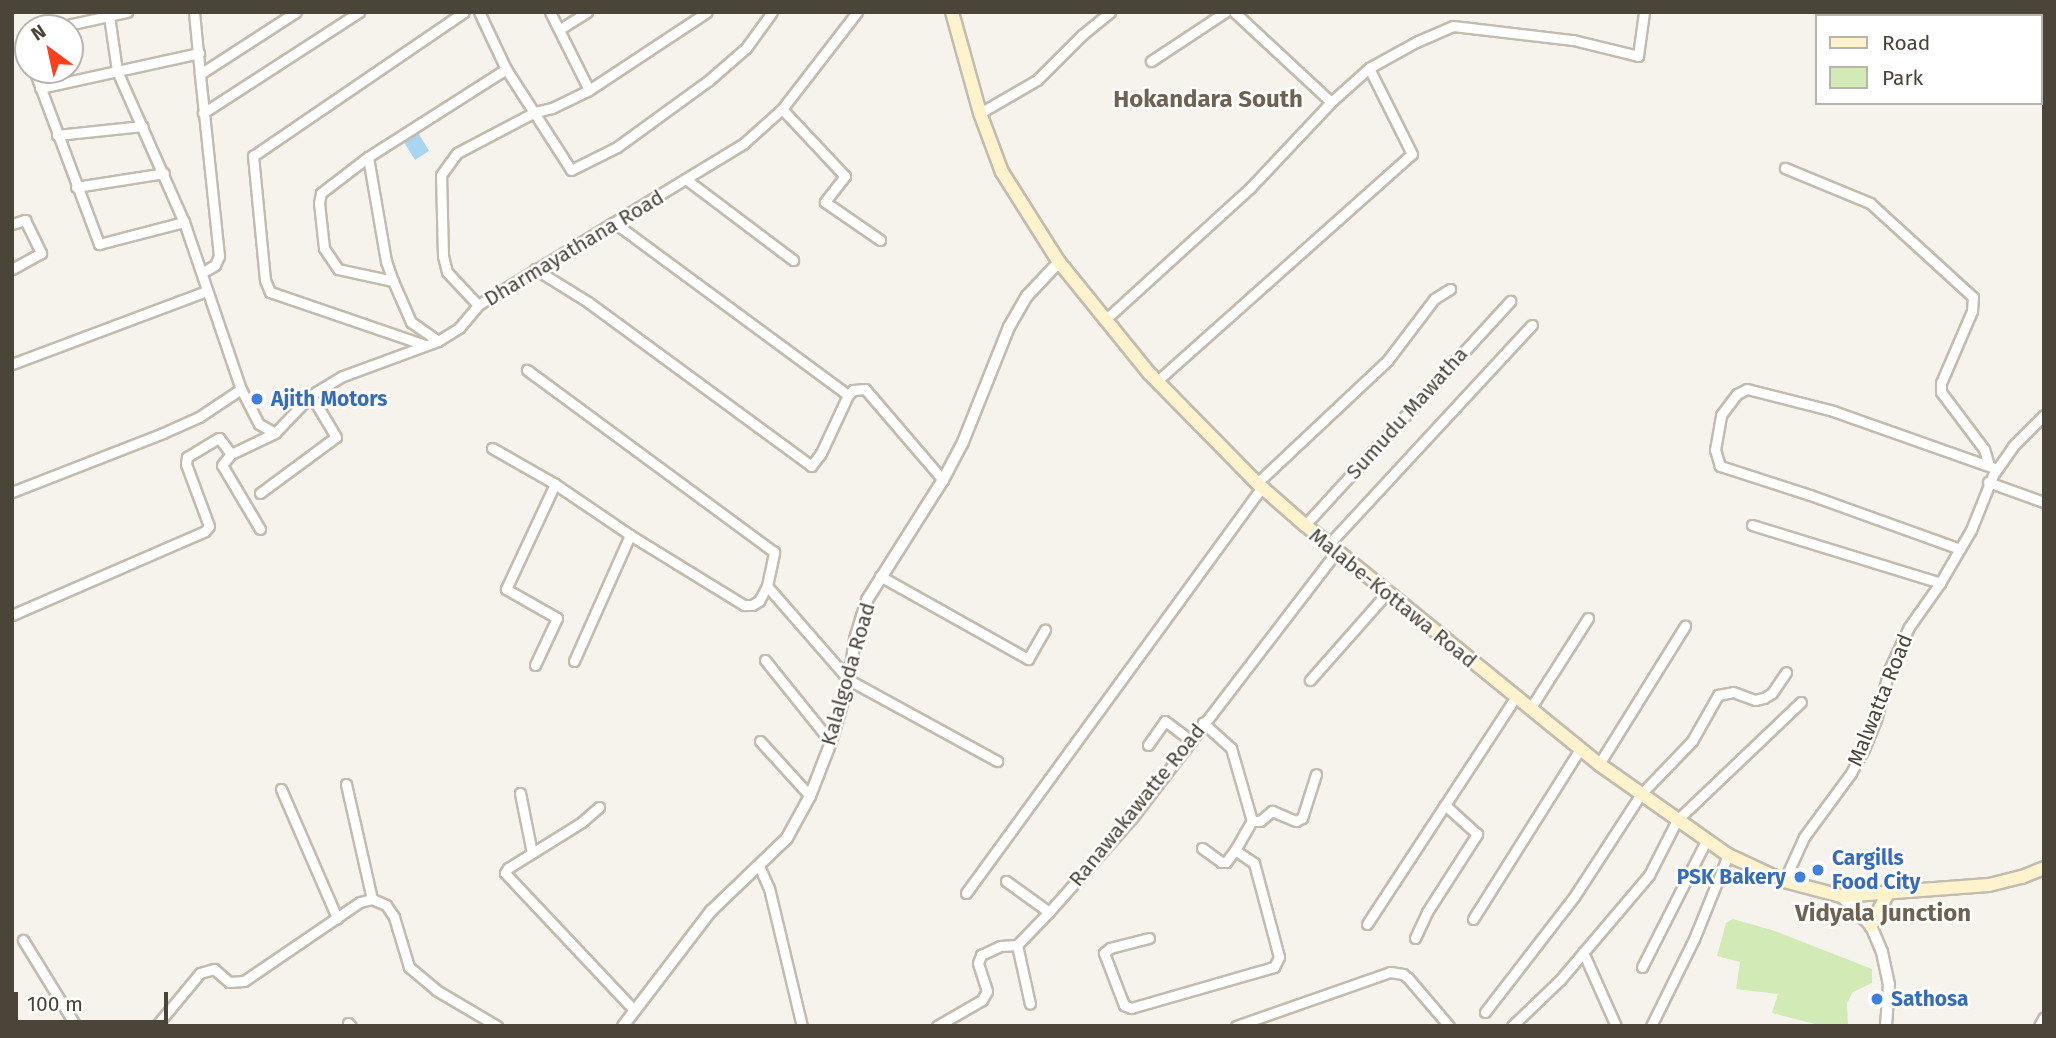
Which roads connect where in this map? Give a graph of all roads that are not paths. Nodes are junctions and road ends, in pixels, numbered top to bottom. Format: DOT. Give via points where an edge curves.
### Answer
graph roads {
  1 [pos="127,12"];
  2 [pos="194,12"];
  3 [pos="296,12"];
  4 [pos="359,12"];
  5 [pos="464,12"];
  6 [pos="479,12"];
  7 [pos="550,12"];
  8 [pos="587,12"];
  9 [pos="707,12"];
  10 [pos="772,12"];
  11 [pos="857,12"];
  12 [pos="952,12"];
  13 [pos="1110,12"];
  14 [pos="1226,12"];
  15 [pos="1234,12"];
  16 [pos="1644,12"];
  17 [pos="109,16"];
  18 [pos="84,21"];
  19 [pos="560,29"];
  20 [pos="199,53"];
  21 [pos="1151,61"];
  22 [pos="1369,68"];
  23 [pos="506,69"];
  24 [pos="117,71"];
  25 [pos="200,74"];
  26 [pos="39,84"];
  27 [pos="40,88"];
  28 [pos="589,90"];
  29 [pos="1331,102"];
  30 [pos="782,109"];
  31 [pos="535,112"];
  32 [pos="203,113"];
  33 [pos="979,113"];
  34 [pos="144,126"];
  35 [pos="57,135"];
  36 [pos="368,157"];
  37 [pos="1786,168"];
  38 [pos="164,173"];
  39 [pos="687,180"];
  40 [pos="76,187"];
  41 [pos="184,222"];
  42 [pos="12,224"];
  43 [pos="616,224"];
  44 [pos="880,240"];
  45 [pos="793,260"];
  46 [pos="1059,262"];
  47 [pos="12,269"];
  48 [pos="535,269"];
  49 [pos="203,272"];
  50 [pos="393,281"];
  51 [pos="1450,289"];
  52 [pos="206,291"];
  53 [pos="1510,301"];
  54 [pos="478,305"];
  55 [pos="1106,319"];
  56 [pos="1532,326"];
  57 [pos="438,341"];
  58 [pos="425,345"];
  59 [pos="12,364"];
  60 [pos="527,370"];
  61 [pos="1157,381"];
  62 [pos="241,389"];
  63 [pos="848,395"];
  64 [pos="311,396"];
  65 [pos="2044,415"];
  66 [pos="275,433"];
  67 [pos="492,448"];
  68 [pos="231,454"];
  69 [pos="1993,467"];
  70 [pos="943,480"];
  71 [pos="1989,482"];
  72 [pos="555,484"];
  73 [pos="1260,485"];
  74 [pos="12,492"];
  75 [pos="260,493"];
  76 [pos="2044,502"];
  77 [pos="1752,525"];
  78 [pos="1305,526"];
  79 [pos="260,529"];
  80 [pos="630,535"];
  81 [pos="1332,548"];
  82 [pos="1960,549"];
  83 [pos="880,576"];
  84 [pos="1940,583"];
  85 [pos="767,586"];
  86 [pos="1387,593"];
  87 [pos="12,615"];
  88 [pos="1588,618"];
  89 [pos="1685,626"];
  90 [pos="1045,629"];
  91 [pos="765,660"];
  92 [pos="574,661"];
  93 [pos="535,665"];
  94 [pos="1786,672"];
  95 [pos="849,680"];
  96 [pos="1310,680"];
  97 [pos="1515,698"];
  98 [pos="1801,702"];
  99 [pos="1530,709"];
  100 [pos="1203,723"];
  101 [pos="1189,740"];
  102 [pos="760,741"];
  103 [pos="831,742"];
  104 [pos="1148,745"];
  105 [pos="1580,749"];
  106 [pos="997,761"];
  107 [pos="1599,764"];
  108 [pos="1316,774"];
  109 [pos="346,784"];
  110 [pos="281,789"];
  111 [pos="520,793"];
  112 [pos="1641,794"];
  113 [pos="810,796"];
  114 [pos="1445,804"];
  115 [pos="599,807"];
  116 [pos="1677,820"];
  117 [pos="1252,821"];
  118 [pos="1706,841"];
  119 [pos="1202,848"];
  120 [pos="1235,850"];
  121 [pos="532,853"];
  122 [pos="1728,855"];
  123 [pos="760,866"];
  124 [pos="2044,868"];
  125 [pos="1006,881"];
  126 [pos="1784,881"];
  127 [pos="1893,891"];
  128 [pos="966,893"];
  129 [pos="1841,896"];
  130 [pos="372,899"];
  131 [pos="1049,912"];
  132 [pos="337,918"];
  133 [pos="1473,919"];
  134 [pos="1367,924"];
  135 [pos="1871,926"];
  136 [pos="1149,938"];
  137 [pos="1415,938"];
  138 [pos="23,940"];
  139 [pos="1017,945"];
  140 [pos="1583,952"];
  141 [pos="1642,967"];
  142 [pos="1030,1004"];
  143 [pos="634,1010"];
  144 [pos="1485,1012"];
  145 [pos="2044,1017"];
  146 [pos="76,1026"];
  147 [pos="156,1026"];
  148 [pos="497,1026"];
  149 [pos="623,1026"];
  150 [pos="802,1026"];
  151 [pos="937,1026"];
  152 [pos="1236,1026"];
  153 [pos="1448,1026"];
  154 [pos="1512,1026"];
  155 [pos="1616,1026"];
  156 [pos="1651,1026"];
  157 [pos="1886,1026"];
  158 [pos="2039,1026"];
  1 -- 17 [label="street"];
  2 -- 20 [label="street"];
  3 -- 25 [label="street"];
  4 -- 32 [label="street"];
  5 -- 58 [label="street" via="253,156 270,292"];
  6 -- 23 [label="street"];
  7 -- 19 [label="street"];
  8 -- 19 [label="street"];
  9 -- 28 [label="street"];
  10 -- 31 [label="street" via="746,48 708,81 617,147 570,170"];
  11 -- 30 [label="street, Dharmayathana Road"];
  12 -- 33 [label="main road, Malabe-Kottawa Road"];
  13 -- 33 [label="street" via="1037,80"];
  14 -- 21 [label="street"];
  15 -- 29 [label="street"];
  16 -- 22 [label="street" via="1638,56 1573,40 1453,26"];
  17 -- 18 [label="street"];
  17 -- 24 [label="street"];
  19 -- 28 [label="street"];
  20 -- 24 [label="street"];
  20 -- 25 [label="street"];
  22 -- 29 [label="street"];
  22 -- 61 [label="street" via="1412,155"];
  23 -- 31 [label="street"];
  23 -- 36 [label="street"];
  24 -- 27 [label="street"];
  24 -- 34 [label="street"];
  25 -- 32 [label="street"];
  26 -- 27 [label="street"];
  27 -- 35 [label="street"];
  28 -- 31 [label="street"];
  29 -- 55 [label="street" via="1251,188"];
  30 -- 39 [label="street, Dharmayathana Road" via="743,144"];
  30 -- 44 [label="street" via="845,176 825,202"];
  31 -- 54 [label="street" via="457,153 441,175 447,272"];
  32 -- 49 [label="street" via="219,256 215,265"];
  33 -- 46 [label="main road, Malabe-Kottawa Road" via="1002,172"];
  34 -- 35 [label="street"];
  34 -- 38 [label="street"];
  35 -- 40 [label="street"];
  36 -- 50 [label="street"];
  36 -- 50 [label="street" via="321,193 324,248 338,269"];
  37 -- 69 [label="street" via="1870,204 1973,297 1941,393"];
  38 -- 40 [label="street"];
  38 -- 41 [label="street"];
  39 -- 43 [label="street, Dharmayathana Road"];
  39 -- 45 [label="street"];
  40 -- 41 [label="street" via="99,244"];
  41 -- 49 [label="street"];
  42 -- 47 [label="street" via="25,220 41,253"];
  43 -- 48 [label="street, Dharmayathana Road"];
  43 -- 63 [label="street"];
  46 -- 55 [label="main road, Malabe-Kottawa Road"];
  46 -- 70 [label="street, Kalalgoda Road" via="1027,296 1009,327"];
  48 -- 54 [label="street, Dharmayathana Road"];
  48 -- 63 [label="street" via="588,302 811,466"];
  49 -- 52 [label="street"];
  50 -- 57 [label="street" via="411,323"];
  51 -- 73 [label="street" via="1434,299 1387,361"];
  52 -- 59 [label="street"];
  52 -- 62 [label="street"];
  53 -- 78 [label="street, Sumudu Mawatha"];
  54 -- 57 [label="street, Dharmayathana Road" via="459,328"];
  55 -- 61 [label="main road, Malabe-Kottawa Road"];
  56 -- 81 [label="street, Ranawakawatte Road"];
  57 -- 58 [label="street, Dharmayathana Road"];
  58 -- 64 [label="street, Dharmayathana Road" via="343,376"];
  60 -- 85 [label="street" via="774,552"];
  61 -- 73 [label="main road, Malabe-Kottawa Road"];
  62 -- 66 [label="street" via="259,424"];
  62 -- 74 [label="street" via="199,417"];
  63 -- 70 [label="street" via="865,389"];
  64 -- 66 [label="street, Dharmayathana Road"];
  64 -- 75 [label="street" via="336,436"];
  65 -- 69 [label="street, Malwatta Road"];
  66 -- 68 [label="street"];
  67 -- 72 [label="street"];
  68 -- 79 [label="street" via="222,465"];
  68 -- 87 [label="street" via="219,438 187,457 209,526 205,531"];
  69 -- 71 [label="street, Malwatta Road"];
  69 -- 82 [label="street" via="1833,411 1747,389 1737,394 1721,415 1715,450 1720,466"];
  70 -- 83 [label="street, Kalalgoda Road"];
  71 -- 76 [label="street"];
  71 -- 82 [label="street, Malwatta Road"];
  72 -- 80 [label="street"];
  72 -- 93 [label="street" via="506,589 557,618"];
  73 -- 78 [label="main road, Malabe-Kottawa Road"];
  73 -- 128 [label="street"];
  77 -- 84 [label="street"];
  78 -- 81 [label="main road, Malabe-Kottawa Road"];
  80 -- 85 [label="street" via="744,605 759,601"];
  80 -- 92 [label="street"];
  81 -- 86 [label="main road, Malabe-Kottawa Road"];
  81 -- 100 [label="street, Ranawakawatte Road" via="1226,698"];
  82 -- 84 [label="street, Malwatta Road"];
  83 -- 90 [label="street" via="1028,659"];
  83 -- 95 [label="street, Kalalgoda Road" via="855,639"];
  84 -- 126 [label="street, Malwatta Road" via="1904,638 1858,761 1804,838"];
  85 -- 95 [label="street"];
  86 -- 96 [label="street"];
  86 -- 97 [label="main road, Malabe-Kottawa Road"];
  88 -- 99 [label="street"];
  89 -- 107 [label="street"];
  91 -- 103 [label="street"];
  94 -- 112 [label="street" via="1764,698 1755,700 1733,692 1718,695 1692,741"];
  95 -- 103 [label="street, Kalalgoda Road"];
  95 -- 106 [label="street"];
  97 -- 99 [label="main road, Malabe-Kottawa Road"];
  97 -- 114 [label="street"];
  98 -- 116 [label="street"];
  99 -- 105 [label="main road, Malabe-Kottawa Road"];
  100 -- 101 [label="street, Ranawakawatte Road"];
  100 -- 117 [label="street" via="1231,748"];
  101 -- 104 [label="street" via="1165,721"];
  101 -- 131 [label="street, Ranawakawatte Road" via="1132,818"];
  102 -- 113 [label="street"];
  103 -- 113 [label="street, Kalalgoda Road"];
  105 -- 107 [label="main road, Malabe-Kottawa Road"];
  105 -- 133 [label="street"];
  107 -- 112 [label="main road, Malabe-Kottawa Road"];
  108 -- 117 [label="street" via="1302,818 1296,821 1272,811 1260,821"];
  109 -- 130 [label="street"];
  110 -- 132 [label="street"];
  111 -- 121 [label="street"];
  112 -- 116 [label="main road, Malabe-Kottawa Road"];
  112 -- 144 [label="street" via="1574,897"];
  113 -- 123 [label="street, Kalalgoda Road" via="787,838"];
  114 -- 134 [label="street"];
  114 -- 137 [label="street" via="1477,834"];
  115 -- 121 [label="street"];
  116 -- 118 [label="main road, Malabe-Kottawa Road"];
  116 -- 140 [label="street" via="1649,875"];
  117 -- 120 [label="street"];
  118 -- 122 [label="main road, Malabe-Kottawa Road"];
  118 -- 141 [label="street"];
  119 -- 120 [label="street" via="1221,862"];
  120 -- 136 [label="street" via="1254,863 1279,957 1274,967 1131,1008 1124,1005 1104,953 1110,947"];
  121 -- 143 [label="street" via="505,873"];
  122 -- 126 [label="main road, Malabe-Kottawa Road"];
  122 -- 156 [label="street"];
  123 -- 143 [label="street, Kalalgoda Road" via="711,911"];
  123 -- 150 [label="street"];
  124 -- 127 [label="main road, Malabe-Kottawa Road" via="1989,885"];
  125 -- 131 [label="street"];
  126 -- 129 [label="main road, Malabe-Kottawa Road"];
  127 -- 129 [label="main road, Malabe-Kottawa Road"];
  127 -- 135 [label="main road"];
  129 -- 135 [label="street"];
  130 -- 132 [label="street"];
  130 -- 148 [label="street" via="386,905 394,916 409,967"];
  131 -- 139 [label="street, Ranawakawatte Road"];
  132 -- 147 [label="street" via="244,981 229,982 214,969 200,973"];
  135 -- 157 [label="street" via="1889,984"];
  138 -- 146 [label="street"];
  139 -- 142 [label="street"];
  139 -- 151 [label="street" via="1000,946 981,955 978,963 987,990 982,1000"];
  140 -- 154 [label="street"];
  140 -- 155 [label="street"];
  143 -- 149 [label="street, Kalalgoda Road"];
  145 -- 158 [label="street"];
  152 -- 153 [label="street" via="1390,972 1408,978"];
}
